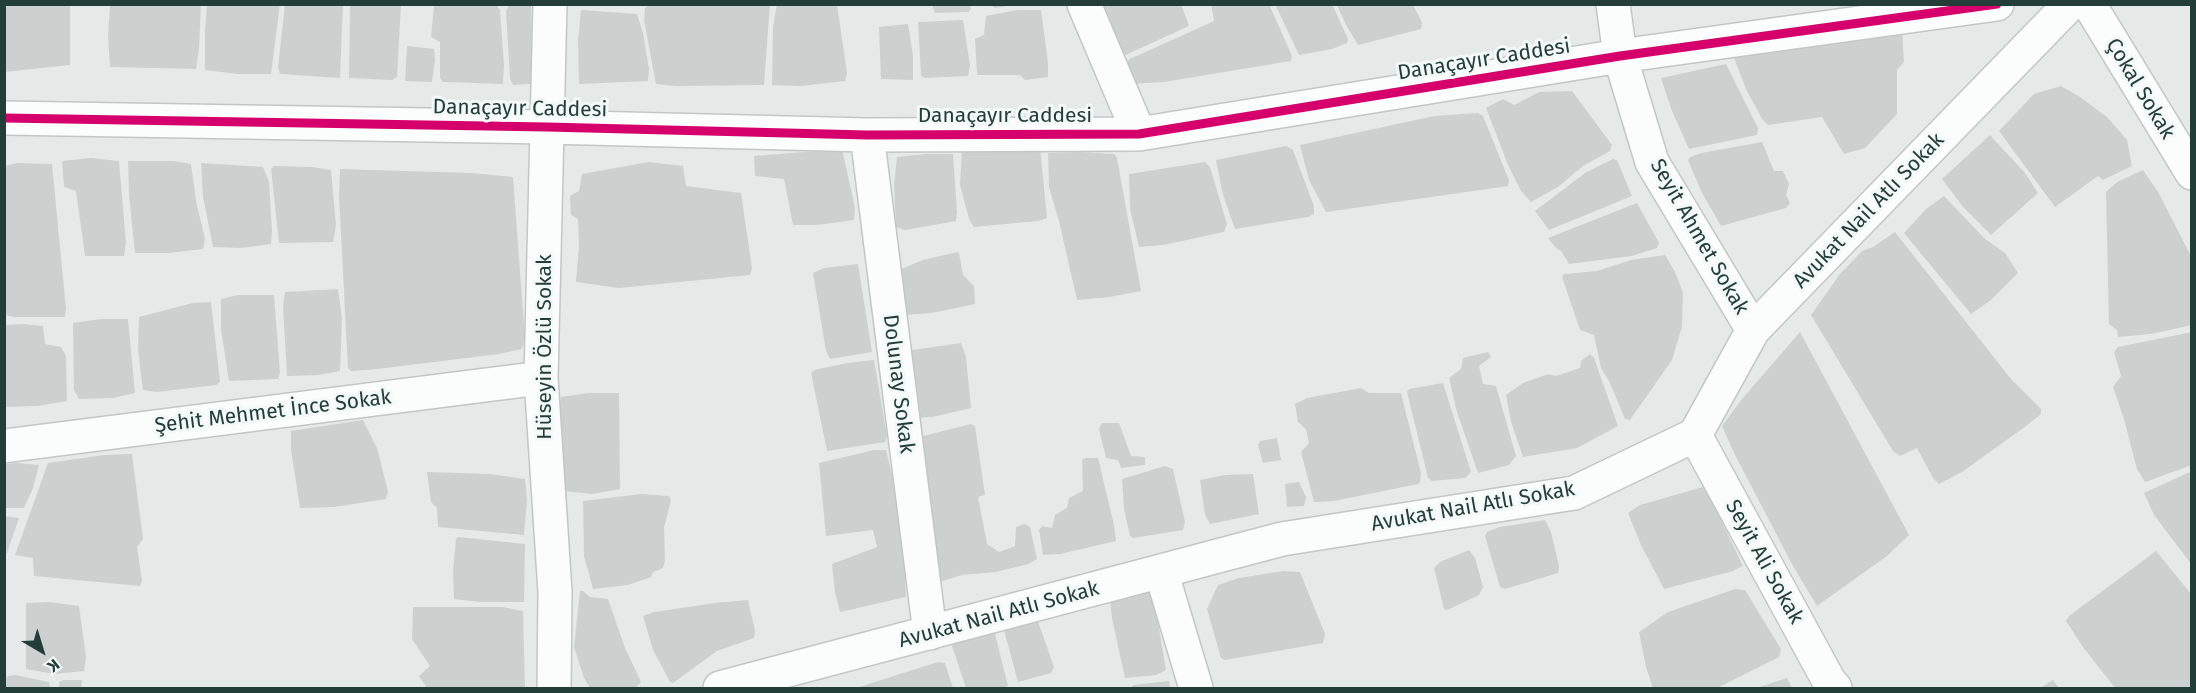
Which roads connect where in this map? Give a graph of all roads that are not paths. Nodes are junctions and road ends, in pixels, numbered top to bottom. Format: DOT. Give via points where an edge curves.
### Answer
graph roads {
  1 [pos="550,4"];
  2 [pos="1084,4"];
  3 [pos="1613,4"];
  4 [pos="1997,4"];
  5 [pos="2070,4"];
  6 [pos="2089,4"];
  7 [pos="1620,56"];
  8 [pos="4,118"];
  9 [pos="547,127"];
  10 [pos="1139,134"];
  11 [pos="867,135"];
  12 [pos="2192,173"];
  13 [pos="1753,330"];
  14 [pos="541,378"];
  15 [pos="1695,435"];
  16 [pos="4,446"];
  17 [pos="1161,572"];
  18 [pos="930,633"];
  19 [pos="554,688"];
  20 [pos="720,688"];
  21 [pos="1196,688"];
  22 [pos="1835,688"];
  1 -- 9 [label="street, Hüseyin Özlü Sokak"];
  2 -- 10 [label="street"];
  3 -- 7 [label="street, Seyit Ahmet Sokak"];
  4 -- 7 [label="street, Danaçayır Caddesi"];
  5 -- 13 [label="street, Avukat Nail Atlı Sokak"];
  6 -- 12 [label="street, Çokal Sokak"];
  7 -- 10 [label="street, Danaçayır Caddesi"];
  7 -- 13 [label="street, Seyit Ahmet Sokak" via="1652,162"];
  8 -- 9 [label="street, Danaçayır Caddesi"];
  9 -- 11 [label="street, Danaçayır Caddesi"];
  9 -- 14 [label="street, Hüseyin Özlü Sokak"];
  10 -- 11 [label="street, Danaçayır Caddesi"];
  11 -- 18 [label="street, Dolunay Sokak"];
  13 -- 15 [label="street, Avukat Nail Atlı Sokak"];
  14 -- 16 [label="street, Şehit Mehmet İnce Sokak"];
  14 -- 19 [label="street, Hüseyin Özlü Sokak" via="555,592"];
  15 -- 17 [label="street, Avukat Nail Atlı Sokak" via="1574,493 1282,539"];
  15 -- 22 [label="street, Seyit Ali Sokak"];
  17 -- 18 [label="street, Avukat Nail Atlı Sokak"];
  17 -- 21 [label="street"];
  18 -- 20 [label="street, Avukat Nail Atlı Sokak"];
}
